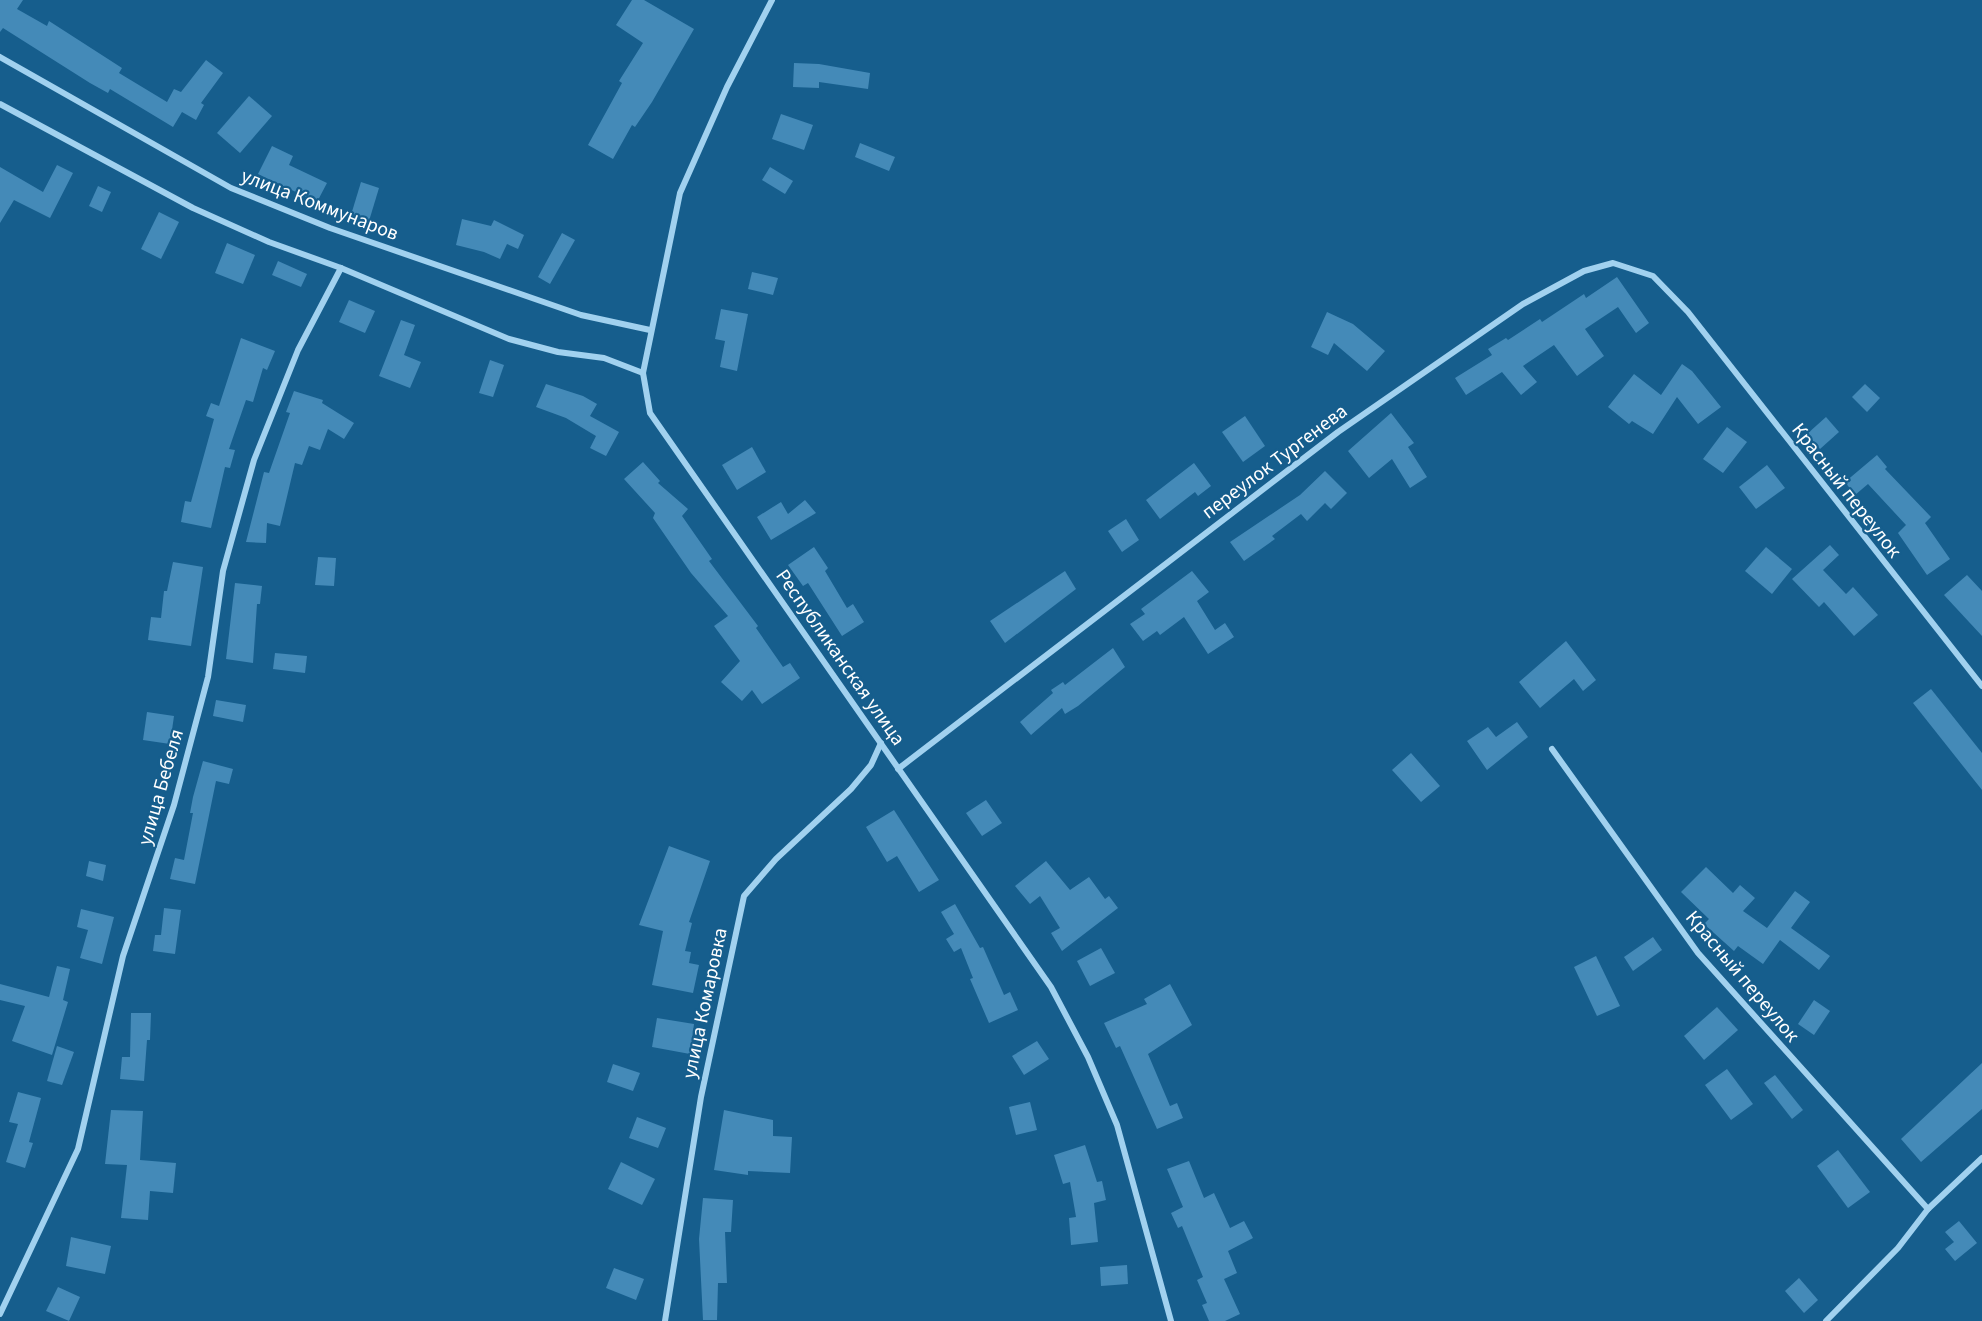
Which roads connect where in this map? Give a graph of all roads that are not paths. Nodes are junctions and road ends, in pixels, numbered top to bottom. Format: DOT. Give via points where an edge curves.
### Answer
graph roads {
  1 [pos="772,0"];
  2 [pos="0,57"];
  3 [pos="0,104"];
  4 [pos="341,268"];
  5 [pos="1688,312"];
  6 [pos="650,330"];
  7 [pos="642,374"];
  8 [pos="1982,686"];
  9 [pos="881,743"];
  10 [pos="1552,749"];
  11 [pos="898,769"];
  12 [pos="1982,1158"];
  13 [pos="1928,1209"];
  14 [pos="0,1314"];
  15 [pos="665,1321"];
  16 [pos="1171,1321"];
  17 [pos="1826,1321"];
  1 -- 6 [label="street, Республиканская улица" via="727,87 680,193"];
  2 -- 6 [label="street, улица Коммунаров" via="231,188 330,228 581,315"];
  3 -- 4 [label="street" via="193,208"];
  4 -- 7 [label="street" via="509,339 558,352 604,358"];
  4 -- 14 [label="street, улица Бебеля" via="298,350 254,460 223,571 208,677 174,804 123,956 78,1149"];
  5 -- 8 [label="street, Красный переулок"];
  5 -- 11 [label="street, переулок Тургенева" via="1653,276 1613,262 1584,271 1523,304 1338,432"];
  6 -- 7 [label="street, Республиканская улица"];
  7 -- 9 [label="street, Республиканская улица" via="650,413"];
  9 -- 11 [label="street, Республиканская улица"];
  9 -- 15 [label="street, улица Комаровка" via="871,765 851,789 744,896 701,1097"];
  10 -- 13 [label="street, Красный переулок" via="1698,953"];
  11 -- 16 [label="street, Республиканская улица" via="1051,987 1088,1057 1117,1125"];
  12 -- 13 [label="street"];
  13 -- 17 [label="street" via="1898,1248"];
}
